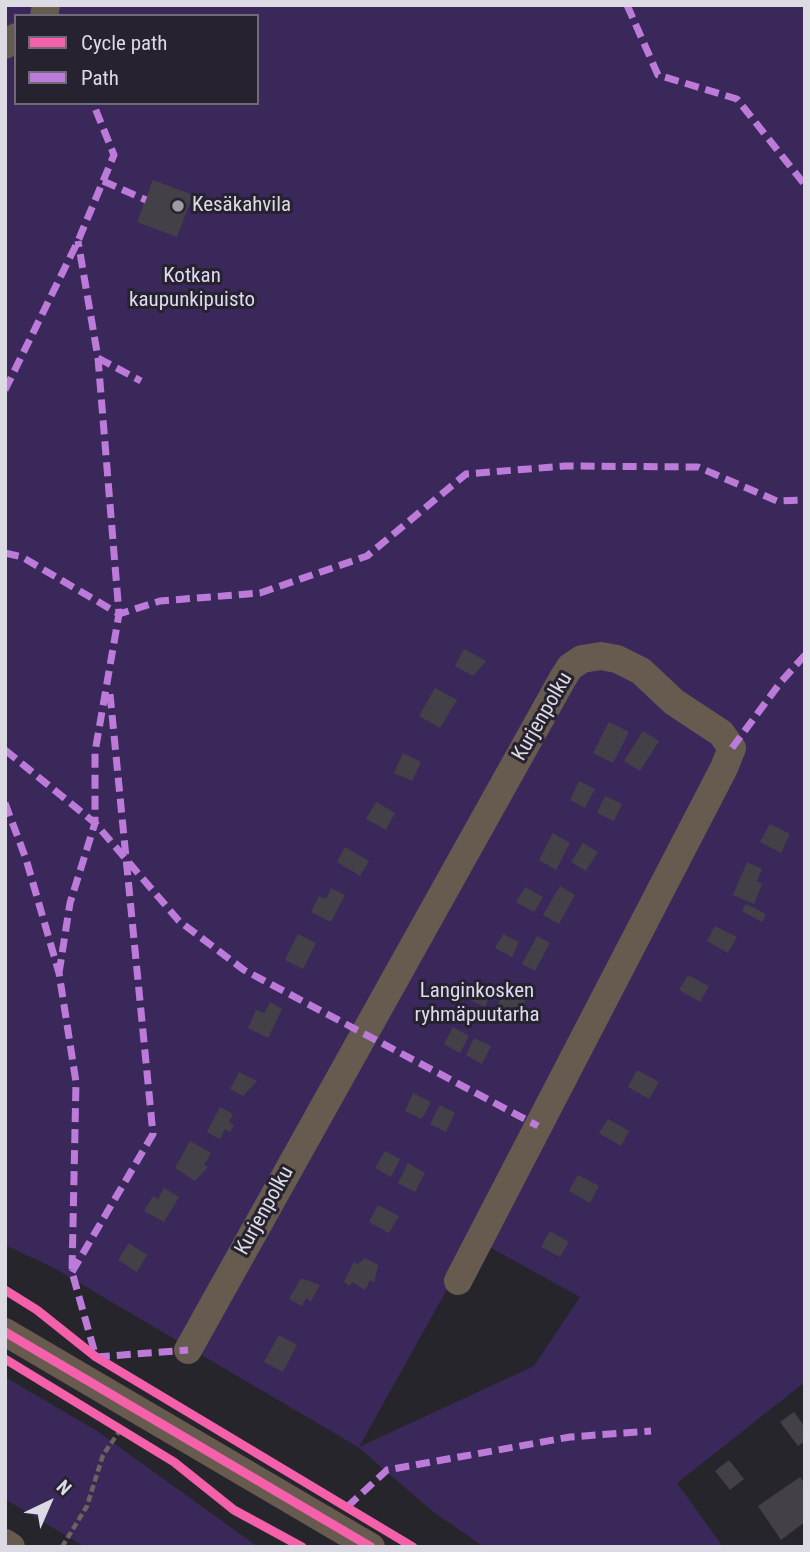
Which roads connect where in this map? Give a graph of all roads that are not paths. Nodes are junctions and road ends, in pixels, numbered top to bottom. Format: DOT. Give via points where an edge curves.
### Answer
graph roads {
  1 [pos="458,1281"];
  2 [pos="5,1332"];
  3 [pos="188,1350"];
  4 [pos="5,1543"];
  5 [pos="11,1547"];
  6 [pos="371,1547"];
  1 -- 3 [label="street, Kurjenpolku" via="732,748 721,733 674,702 641,671 617,659 582,659 563,678"];
  2 -- 6 [label="street" via="132,1420"];
  4 -- 5 [label="street"];
}
